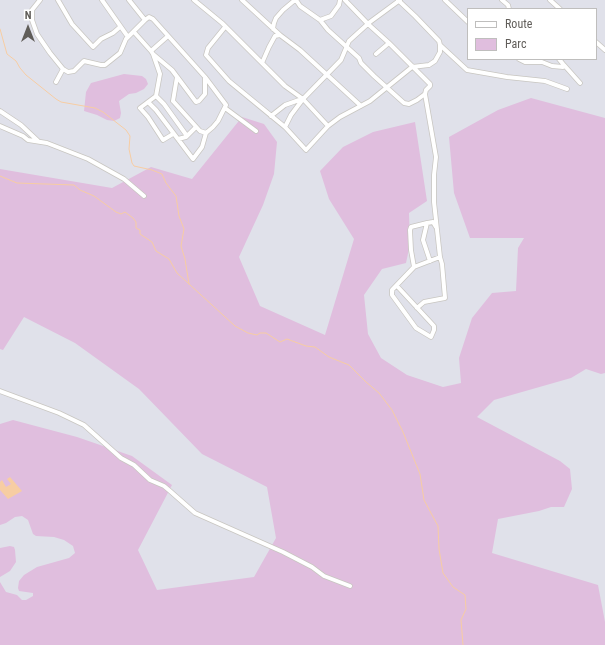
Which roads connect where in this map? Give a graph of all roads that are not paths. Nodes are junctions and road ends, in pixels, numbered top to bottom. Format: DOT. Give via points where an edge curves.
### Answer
graph roads {
  1 [pos="40,0"];
  2 [pos="58,0"];
  3 [pos="102,0"];
  4 [pos="128,0"];
  5 [pos="194,0"];
  6 [pos="242,0"];
  7 [pos="296,0"];
  8 [pos="340,0"];
  9 [pos="345,0"];
  10 [pos="399,0"];
  11 [pos="445,0"];
  12 [pos="502,0"];
  13 [pos="550,0"];
  14 [pos="509,8"];
  15 [pos="559,8"];
  16 [pos="145,20"];
  17 [pos="320,20"];
  18 [pos="467,21"];
  19 [pos="368,24"];
  20 [pos="120,27"];
  21 [pos="225,27"];
  22 [pos="273,29"];
  23 [pos="134,32"];
  24 [pos="280,35"];
  25 [pos="168,36"];
  26 [pos="128,37"];
  27 [pos="389,43"];
  28 [pos="597,43"];
  29 [pos="440,45"];
  30 [pos="346,46"];
  31 [pos="605,50"];
  32 [pos="152,53"];
  33 [pos="376,54"];
  34 [pos="521,60"];
  35 [pos="560,60"];
  36 [pos="262,63"];
  37 [pos="564,65"];
  38 [pos="412,67"];
  39 [pos="63,69"];
  40 [pos="327,75"];
  41 [pos="177,77"];
  42 [pos="205,77"];
  43 [pos="56,82"];
  44 [pos="580,83"];
  45 [pos="387,87"];
  46 [pos="567,89"];
  47 [pos="425,94"];
  48 [pos="156,96"];
  49 [pos="302,99"];
  50 [pos="173,101"];
  51 [pos="148,102"];
  52 [pos="164,104"];
  53 [pos="361,106"];
  54 [pos="225,108"];
  55 [pos="156,110"];
  56 [pos="0,111"];
  57 [pos="271,116"];
  58 [pos="148,117"];
  59 [pos="0,126"];
  60 [pos="328,126"];
  61 [pos="196,127"];
  62 [pos="285,127"];
  63 [pos="256,131"];
  64 [pos="206,133"];
  65 [pos="173,134"];
  66 [pos="188,136"];
  67 [pos="178,139"];
  68 [pos="38,141"];
  69 [pos="144,196"];
  70 [pos="427,223"];
  71 [pos="437,229"];
  72 [pos="440,257"];
  73 [pos="430,261"];
  74 [pos="414,267"];
  75 [pos="397,286"];
  76 [pos="417,308"];
  77 [pos="0,391"];
  78 [pos="350,586"];
  1 -- 39 [label="street" via="32,10 37,34"];
  2 -- 20 [label="street" via="72,24 93,46"];
  3 -- 20 [label="street"];
  4 -- 16 [label="street"];
  5 -- 21 [label="street"];
  6 -- 22 [label="street"];
  7 -- 17 [label="street" via="300,6"];
  7 -- 22 [label="street" via="276,18"];
  8 -- 17 [label="street" via="331,16"];
  9 -- 19 [label="street"];
  10 -- 19 [label="street"];
  10 -- 29 [label="street"];
  11 -- 18 [label="street"];
  12 -- 14 [label="street"];
  13 -- 15 [label="street"];
  16 -- 23 [label="street"];
  16 -- 25 [label="street" via="152,18"];
  17 -- 30 [label="street"];
  19 -- 27 [label="street"];
  19 -- 30 [label="street" via="348,41"];
  20 -- 26 [label="street"];
  21 -- 36 [label="street"];
  21 -- 57 [label="street" via="208,48 206,55 229,81"];
  22 -- 24 [label="street"];
  23 -- 26 [label="street"];
  23 -- 32 [label="street"];
  24 -- 36 [label="street" via="275,36"];
  24 -- 40 [label="street"];
  25 -- 32 [label="street"];
  25 -- 42 [label="street"];
  26 -- 39 [label="street" via="120,53 105,65 84,61 71,72"];
  27 -- 33 [label="street"];
  27 -- 38 [label="street"];
  28 -- 31 [label="street"];
  29 -- 38 [label="street" via="440,52 435,61 429,65"];
  29 -- 46 [label="street" via="469,71 545,81"];
  30 -- 40 [label="street" via="344,56"];
  30 -- 45 [label="street" via="359,58 360,63"];
  32 -- 41 [label="street"];
  32 -- 48 [label="street" via="160,74"];
  34 -- 37 [label="street" via="562,67"];
  35 -- 37 [label="street"];
  36 -- 49 [label="street"];
  37 -- 44 [label="street"];
  38 -- 45 [label="street"];
  38 -- 47 [label="street" via="430,84"];
  39 -- 43 [label="street"];
  40 -- 49 [label="street"];
  40 -- 53 [label="street"];
  41 -- 42 [label="street" via="197,102 205,94"];
  41 -- 50 [label="street"];
  42 -- 54 [label="street" via="225,103"];
  45 -- 47 [label="street" via="406,104"];
  45 -- 53 [label="street"];
  47 -- 71 [label="street" via="436,157 434,187"];
  48 -- 51 [label="street"];
  48 -- 52 [label="street"];
  49 -- 57 [label="street" via="285,105"];
  49 -- 60 [label="street"];
  49 -- 62 [label="street"];
  50 -- 52 [label="street"];
  50 -- 61 [label="street"];
  51 -- 55 [label="street"];
  51 -- 58 [label="street" via="140,108"];
  52 -- 66 [label="street"];
  53 -- 60 [label="street"];
  54 -- 63 [label="street"];
  54 -- 64 [label="street" via="214,127"];
  55 -- 58 [label="street"];
  55 -- 65 [label="street"];
  56 -- 68 [label="street" via="21,125"];
  57 -- 62 [label="street"];
  58 -- 65 [label="street" via="163,140"];
  59 -- 68 [label="street" via="28,140"];
  60 -- 62 [label="street" via="306,150"];
  61 -- 64 [label="street"];
  61 -- 66 [label="street"];
  64 -- 67 [label="street" via="204,143 194,158"];
  65 -- 67 [label="street"];
  66 -- 67 [label="street"];
  68 -- 69 [label="street" via="92,161 124,179"];
  70 -- 71 [label="street" via="433,222"];
  70 -- 73 [label="street" via="423,240"];
  70 -- 74 [label="street" via="411,227 410,230"];
  71 -- 72 [label="street"];
  72 -- 73 [label="street"];
  72 -- 76 [label="street" via="445,298 424,302"];
  73 -- 74 [label="street"];
  74 -- 75 [label="street"];
  75 -- 76 [label="street"];
  75 -- 76 [label="street" via="392,290 392,294 400,307 416,328 432,338 434,326"];
  77 -- 78 [label="street" via="84,425 117,456 134,465 150,480 164,486 195,513 283,552 324,576"];
}
